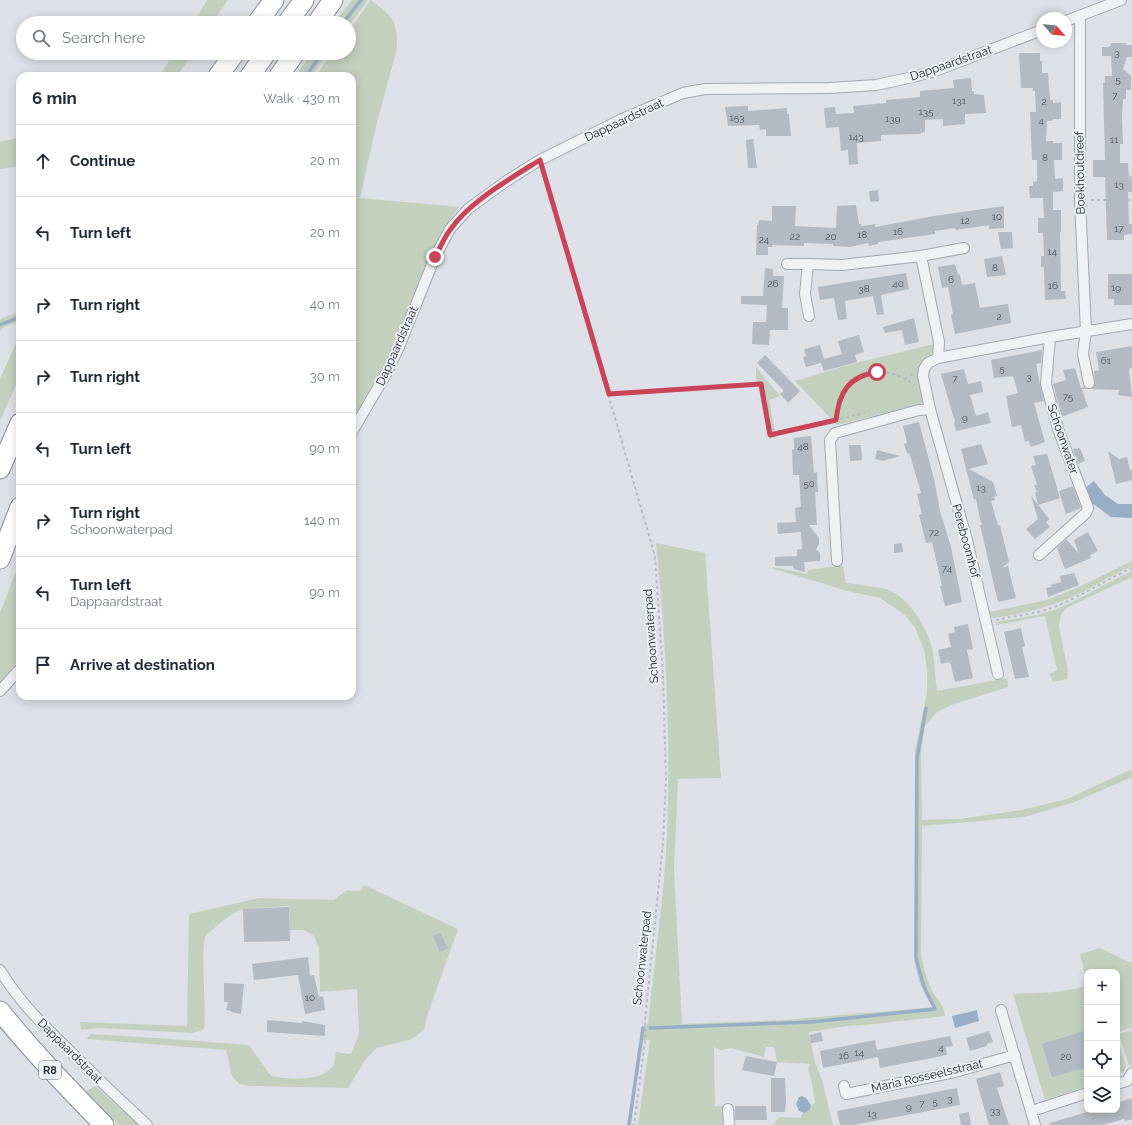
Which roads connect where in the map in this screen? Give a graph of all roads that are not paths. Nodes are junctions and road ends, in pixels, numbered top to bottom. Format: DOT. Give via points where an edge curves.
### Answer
graph roads {
  1 [pos="274,0"];
  2 [pos="304,0"];
  3 [pos="333,0"];
  4 [pos="1117,1"];
  5 [pos="262,16"];
  6 [pos="293,16"];
  7 [pos="322,16"];
  8 [pos="1080,16"];
  9 [pos="1072,19"];
  10 [pos="1036,32"];
  11 [pos="230,60"];
  12 [pos="261,60"];
  13 [pos="290,60"];
  14 [pos="221,72"];
  15 [pos="253,72"];
  16 [pos="282,72"];
  17 [pos="964,248"];
  18 [pos="921,256"];
  19 [pos="788,264"];
  20 [pos="808,264"];
  21 [pos="809,316"];
  22 [pos="1132,324"];
  23 [pos="1086,331"];
  24 [pos="1050,337"];
  25 [pos="938,358"];
  26 [pos="1089,383"];
  27 [pos="930,409"];
  28 [pos="356,425"];
  29 [pos="16,432"];
  30 [pos="0,469"];
  31 [pos="16,517"];
  32 [pos="1039,555"];
  33 [pos="0,559"];
  34 [pos="837,561"];
  35 [pos="16,673"];
  36 [pos="998,674"];
  37 [pos="0,691"];
  38 [pos="0,970"];
  39 [pos="1001,1010"];
  40 [pos="0,1011"];
  41 [pos="1015,1055"];
  42 [pos="1132,1073"];
  43 [pos="1120,1083"];
  44 [pos="844,1086"];
  45 [pos="1084,1094"];
  46 [pos="728,1109"];
  47 [pos="1032,1111"];
  48 [pos="104,1125"];
  49 [pos="147,1125"];
  50 [pos="729,1125"];
  51 [pos="1036,1125"];
  1 -- 5 [label="highway"];
  2 -- 6 [label="highway"];
  3 -- 7 [label="highway"];
  4 -- 8 [label="street"];
  8 -- 9 [label="street"];
  8 -- 23 [label="street, Boekhoutdreef" via="1080,200"];
  10 -- 28 [label="street, Dappaardstraat" via="935,71 876,85 705,89 683,93 622,119 540,160 468,209 450,229 435,257 399,347"];
  11 -- 14 [label="highway"];
  12 -- 15 [label="highway"];
  13 -- 16 [label="highway"];
  17 -- 18 [label="street"];
  18 -- 20 [label="street" via="842,265"];
  18 -- 25 [label="street" via="939,342"];
  19 -- 20 [label="street"];
  20 -- 21 [label="street" via="805,294"];
  22 -- 23 [label="street"];
  23 -- 24 [label="street"];
  23 -- 26 [label="street" via="1083,354"];
  24 -- 25 [label="street"];
  24 -- 32 [label="street, Schoonwater" via="1046,384 1058,429 1088,508 1086,513"];
  25 -- 27 [label="street, Pereboomhof" via="928,363 924,369 923,376"];
  27 -- 34 [label="street" via="836,433 830,440"];
  27 -- 36 [label="street, Pereboomhof" via="967,540"];
  29 -- 30 [label="highway"];
  31 -- 33 [label="highway"];
  35 -- 37 [label="street"];
  38 -- 49 [label="street, Dappaardstraat" via="37,1020"];
  39 -- 41 [label="street"];
  40 -- 48 [label="highway, R8" via="56,1076"];
  41 -- 44 [label="street, Maria Rosseelsstraat" via="955,1072 846,1094"];
  41 -- 47 [label="street"];
  42 -- 43 [label="street" via="1127,1081"];
  45 -- 47 [label="street"];
  46 -- 50 [label="street"];
  47 -- 51 [label="street"];
}
